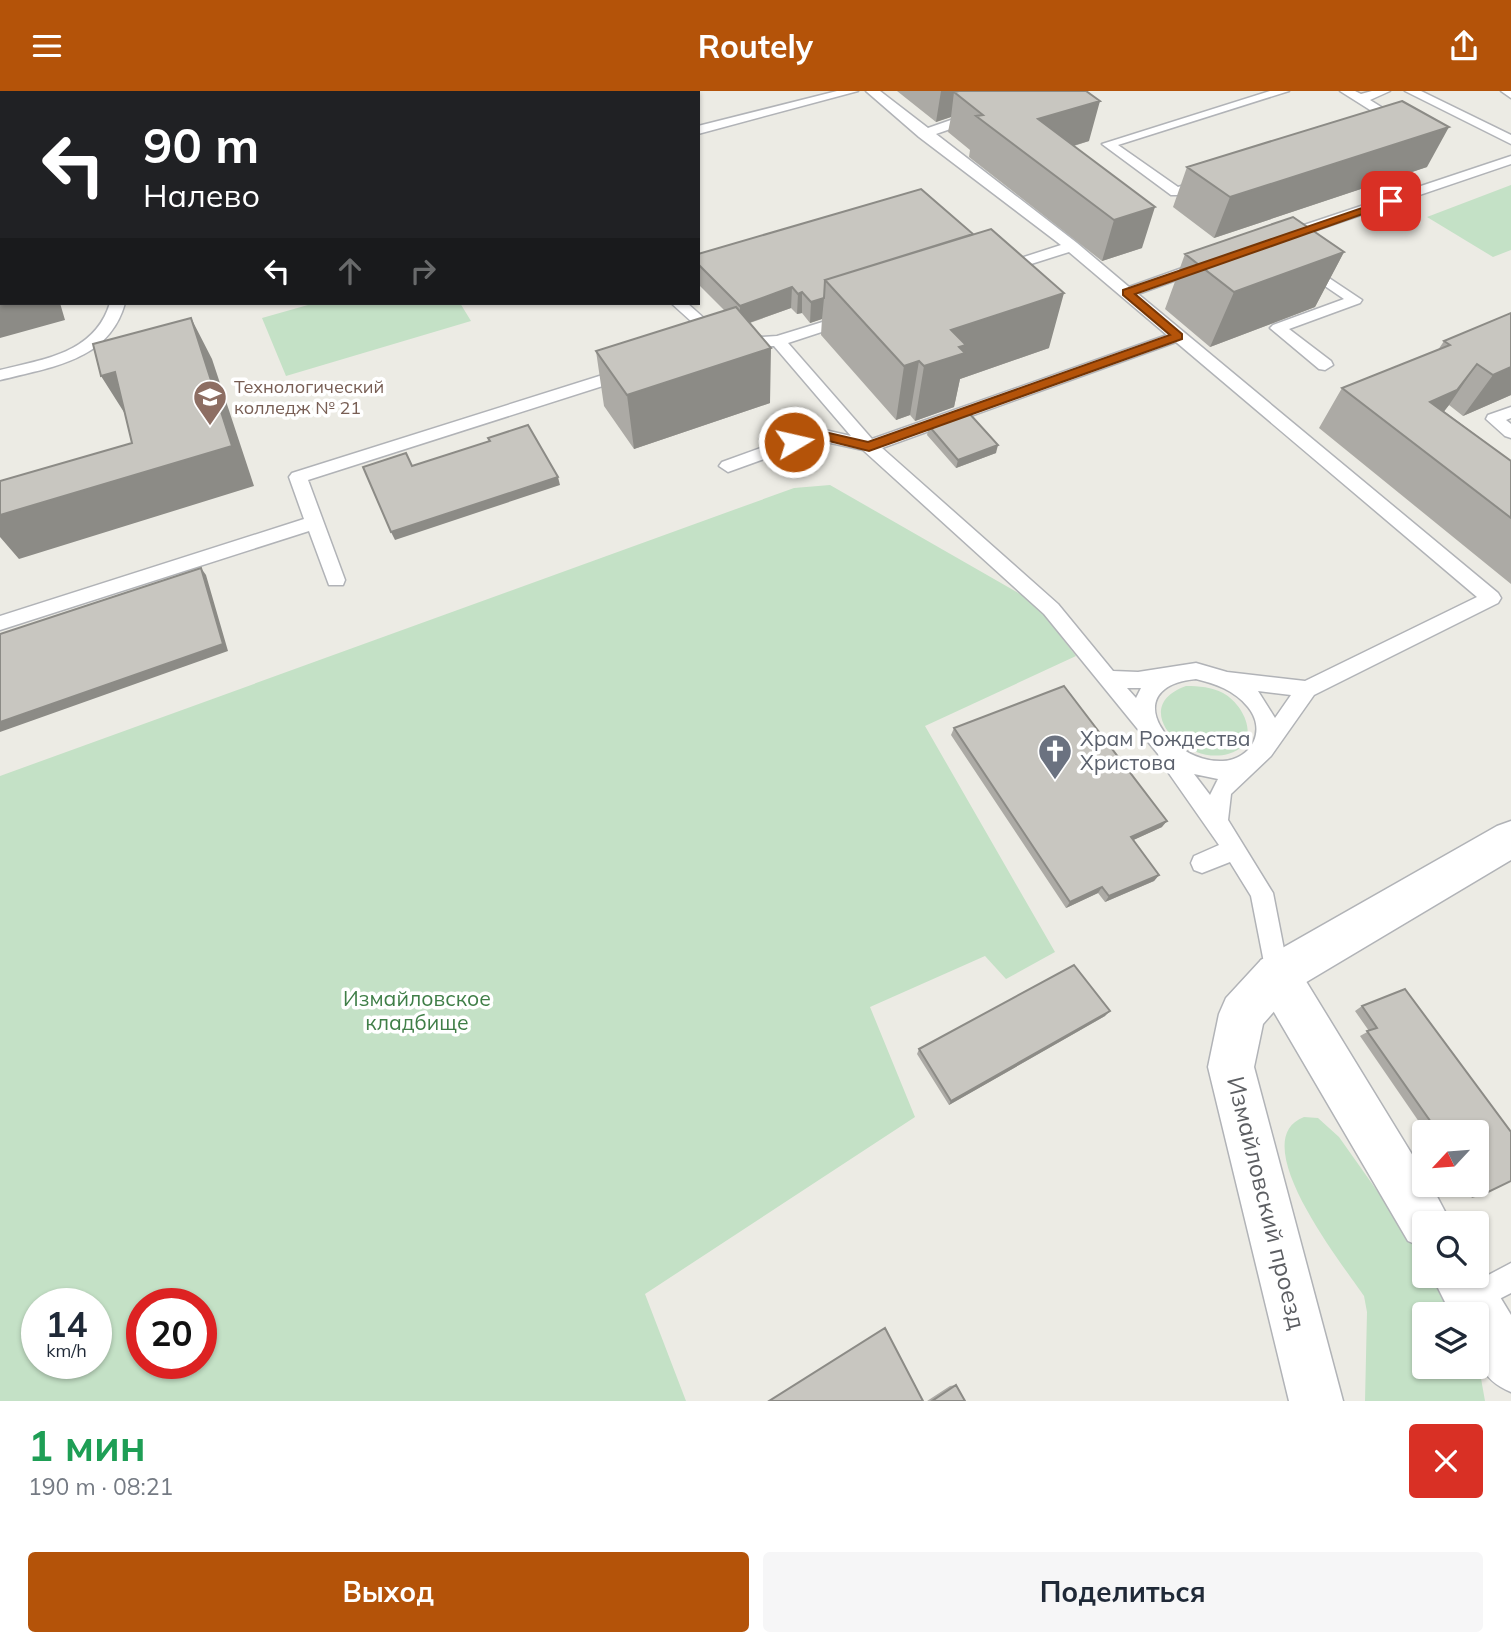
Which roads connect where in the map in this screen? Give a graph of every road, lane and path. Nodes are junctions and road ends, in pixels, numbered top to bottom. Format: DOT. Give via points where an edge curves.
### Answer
graph roads {
  1 [pos="852,91"];
  2 [pos="872,91"];
  3 [pos="1283,91"];
  4 [pos="1346,91"];
  5 [pos="1384,91"];
  6 [pos="1410,91"];
  7 [pos="1359,99"];
  8 [pos="988,112"];
  9 [pos="1384,124"];
  10 [pos="700,129"];
  11 [pos="924,134"];
  12 [pos="1511,140"];
  13 [pos="1511,160"];
  14 [pos="1214,179"];
  15 [pos="1072,246"];
  16 [pos="1221,259"];
  17 [pos="985,275"];
  18 [pos="1127,293"];
  19 [pos="117,305"];
  20 [pos="680,305"];
  21 [pos="868,312"];
  22 [pos="1178,336"];
  23 [pos="778,341"];
  24 [pos="1325,365"];
  25 [pos="646,366"];
  26 [pos="0,375"];
  27 [pos="1511,412"];
  28 [pos="1511,432"];
  29 [pos="869,446"];
  30 [pos="728,466"];
  31 [pos="315,522"];
  32 [pos="336,580"];
  33 [pos="0,623"];
  34 [pos="1170,674"];
  35 [pos="1223,678"];
  36 [pos="1110,679"];
  37 [pos="1307,689"];
  38 [pos="1153,735"];
  39 [pos="1264,750"];
  40 [pos="1246,765"];
  41 [pos="1217,822"];
  42 [pos="1511,839"];
  43 [pos="1234,849"];
  44 [pos="1202,863"];
  45 [pos="1277,975"];
  46 [pos="1419,1211"];
  47 [pos="1482,1288"];
  48 [pos="1511,1365"];
  49 [pos="1316,1401"];
  1 -- 10 [label="lane"];
  2 -- 11 [label="lane"];
  3 -- 14 [label="lane" via="1108,144 1175,192"];
  4 -- 7 [label="lane"];
  5 -- 7 [label="lane"];
  6 -- 12 [label="lane"];
  7 -- 9 [label="lane" via="1396,120"];
  8 -- 11 [label="lane"];
  11 -- 15 [label="lane"];
  13 -- 24 [label="lane" via="1270,241 1354,300 1278,328"];
  15 -- 17 [label="lane"];
  15 -- 18 [label="lane"];
  16 -- 18 [label="lane"];
  18 -- 22 [label="lane"];
  19 -- 26 [label="lane" via="107,329 87,347"];
  20 -- 23 [label="lane" via="716,344"];
  21 -- 23 [label="lane"];
  22 -- 29 [label="lane"];
  22 -- 37 [label="lane" via="1491,598"];
  23 -- 29 [label="lane"];
  25 -- 31 [label="lane" via="298,477"];
  27 -- 28 [label="lane" via="1494,419"];
  29 -- 30 [label="lane" via="816,434"];
  29 -- 36 [label="lane" via="1051,609"];
  31 -- 32 [label="lane"];
  31 -- 33 [label="lane"];
  34 -- 35 [label="lane" via="1196,671"];
  34 -- 36 [label="lane"];
  34 -- 38 [label="lane" via="1152,687 1144,705"];
  35 -- 37 [label="lane"];
  35 -- 39 [label="lane" via="1245,691 1261,710 1268,730"];
  36 -- 38 [label="lane"];
  37 -- 39 [label="lane"];
  38 -- 40 [label="lane" via="1172,755 1191,765 1210,770"];
  38 -- 41 [label="lane"];
  39 -- 40 [label="lane"];
  40 -- 41 [label="lane" via="1221,790"];
  41 -- 43 [label="lane"];
  42 -- 45 [label="street, Измайловский проезд"];
  43 -- 44 [label="lane"];
  43 -- 45 [label="lane" via="1262,893"];
  45 -- 46 [label="street"];
  45 -- 49 [label="street, Измайловский проезд" via="1242,1014 1230,1067"];
  47 -- 48 [label="street"];
}
